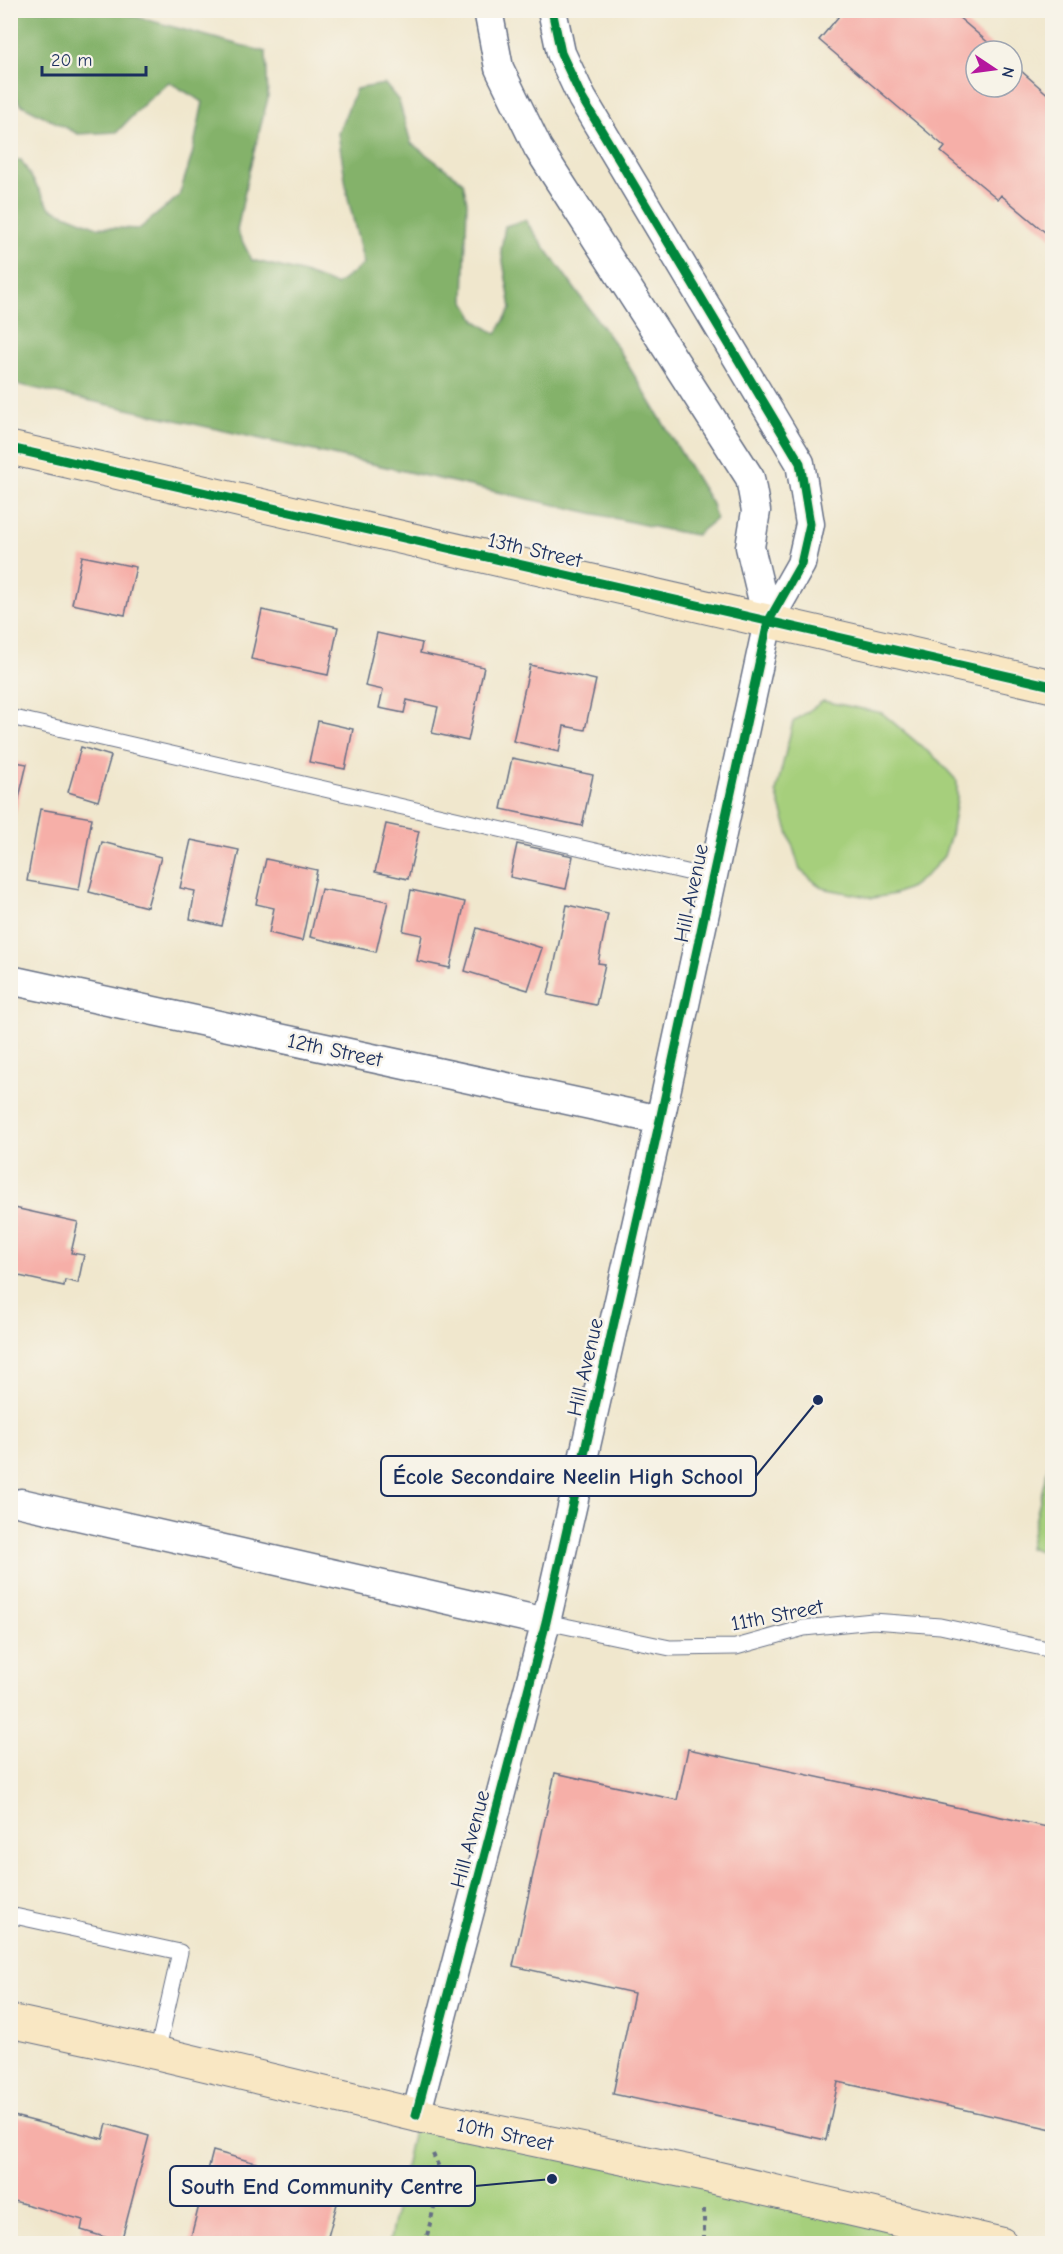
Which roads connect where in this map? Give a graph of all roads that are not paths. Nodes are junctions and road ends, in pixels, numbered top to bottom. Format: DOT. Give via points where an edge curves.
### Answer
graph roads {
  1 [pos="488,10"];
  2 [pos="552,10"];
  3 [pos="10,448"];
  4 [pos="768,622"];
  5 [pos="1053,686"];
  6 [pos="10,717"];
  7 [pos="712,878"];
  8 [pos="10,980"];
  9 [pos="660,1120"];
  10 [pos="21,1503"];
  11 [pos="546,1622"];
  12 [pos="1053,1650"];
  13 [pos="10,1914"];
  14 [pos="10,2021"];
  15 [pos="157,2053"];
  16 [pos="416,2115"];
  17 [pos="1001,2244"];
  1 -- 4 [label="street" via="499,68 538,148 750,478 756,511 750,547"];
  2 -- 4 [label="street" via="561,53 582,98 800,463 810,524 801,564"];
  3 -- 4 [label="street, 13th Street"];
  4 -- 5 [label="street, 13th Street"];
  4 -- 7 [label="street, Hill Avenue"];
  6 -- 7 [label="lane"];
  7 -- 9 [label="street, Hill Avenue"];
  8 -- 9 [label="street, 12th Street"];
  9 -- 11 [label="street, Hill Avenue"];
  10 -- 11 [label="street"];
  11 -- 12 [label="lane, 11th Street" via="670,1648 736,1647 804,1628 873,1621 940,1626"];
  11 -- 16 [label="street, Hill Avenue"];
  13 -- 15 [label="lane" via="180,1952"];
  14 -- 15 [label="street, 10th Street"];
  15 -- 16 [label="street, 10th Street"];
  16 -- 17 [label="street, 10th Street" via="704,2175"];
}
